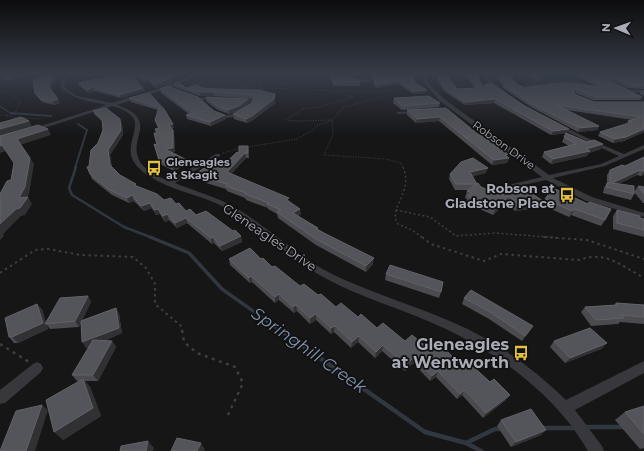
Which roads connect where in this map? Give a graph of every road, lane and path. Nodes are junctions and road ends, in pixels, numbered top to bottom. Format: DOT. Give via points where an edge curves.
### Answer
graph roads {
  1 [pos="12,94"];
  2 [pos="71,94"];
  3 [pos="145,94"];
  4 [pos="344,94"];
  5 [pos="390,94"];
  6 [pos="435,94"];
  7 [pos="505,94"];
  8 [pos="632,94"];
  9 [pos="194,97"];
  10 [pos="638,97"];
  11 [pos="214,98"];
  12 [pos="200,99"];
  13 [pos="238,99"];
  14 [pos="114,104"];
  15 [pos="205,104"];
  16 [pos="453,109"];
  17 [pos="246,110"];
  18 [pos="441,110"];
  19 [pos="420,112"];
  20 [pos="398,113"];
  21 [pos="241,114"];
  22 [pos="0,115"];
  23 [pos="6,116"];
  24 [pos="220,117"];
  25 [pos="50,119"];
  26 [pos="332,120"];
  27 [pos="29,131"];
  28 [pos="644,147"];
  29 [pos="218,155"];
  30 [pos="624,156"];
  31 [pos="548,178"];
  32 [pos="170,184"];
  33 [pos="500,188"];
  34 [pos="396,210"];
  35 [pos="644,215"];
  36 [pos="644,259"];
  37 [pos="0,273"];
  38 [pos="644,278"];
  39 [pos="0,344"];
  40 [pos="644,366"];
  41 [pos="37,368"];
  42 [pos="0,398"];
  43 [pos="565,408"];
  44 [pos="228,415"];
  45 [pos="597,451"];
  1 -- 23 [label="path" via="20,102 16,112"];
  2 -- 14 [label="street, Gleneagles Drive"];
  3 -- 14 [label="street"];
  4 -- 26 [label="path" via="354,97 303,109 285,120"];
  5 -- 26 [label="path" via="344,107"];
  6 -- 16 [label="street, Robson Drive"];
  7 -- 30 [label="street" via="596,144"];
  8 -- 10 [label="street"];
  9 -- 12 [label="lane"];
  11 -- 12 [label="lane"];
  12 -- 15 [label="lane"];
  13 -- 17 [label="lane" via="252,101"];
  14 -- 27 [label="street"];
  14 -- 32 [label="street, Gleneagles Drive" via="134,116 138,123 134,156 140,167"];
  16 -- 18 [label="street"];
  16 -- 31 [label="street, Robson Drive"];
  19 -- 20 [label="street"];
  21 -- 24 [label="lane"];
  22 -- 23 [label="path"];
  23 -- 25 [label="path" via="34,120"];
  26 -- 29 [label="path" via="297,138 230,150"];
  26 -- 34 [label="path" via="332,138 324,155 357,156 369,160 386,159 401,163 407,176"];
  28 -- 30 [label="street"];
  29 -- 32 [label="street"];
  30 -- 31 [label="street" via="603,165"];
  31 -- 33 [label="street"];
  31 -- 35 [label="street, Robson Drive" via="588,199"];
  32 -- 43 [label="street, Gleneagles Drive" via="232,209 302,261 330,277 466,333 514,362"];
  34 -- 36 [label="path" via="430,217 456,236 495,233 587,240"];
  34 -- 38 [label="path" via="394,218 398,224 412,230 431,244 484,261 501,254 579,260 586,256 605,256"];
  37 -- 44 [label="path" via="35,250 133,257 146,268 155,284 155,304 181,326 184,342 197,353 235,367 243,383"];
  39 -- 41 [label="path"];
  40 -- 43 [label="street"];
  41 -- 42 [label="street"];
  43 -- 45 [label="street, Gleneagles Drive"];
}
